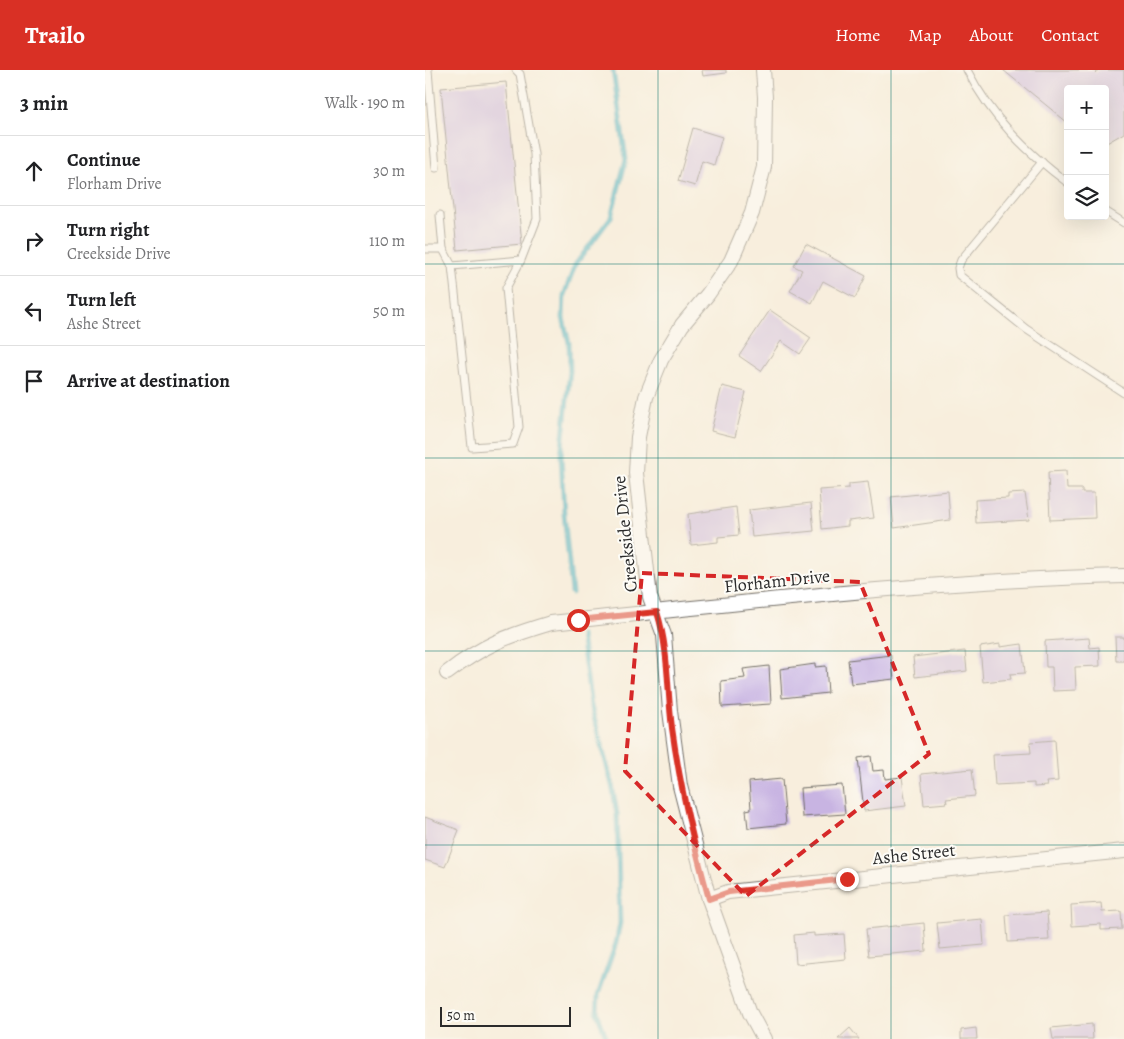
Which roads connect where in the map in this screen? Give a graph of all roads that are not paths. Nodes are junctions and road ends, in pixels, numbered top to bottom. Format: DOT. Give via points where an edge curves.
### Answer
graph roads {
  1 [pos="428,70"];
  2 [pos="516,70"];
  3 [pos="763,70"];
  4 [pos="967,70"];
  5 [pos="1042,162"];
  6 [pos="436,168"];
  7 [pos="1064,180"];
  8 [pos="440,214"];
  9 [pos="1109,214"];
  10 [pos="1124,223"];
  11 [pos="425,249"];
  12 [pos="443,249"];
  13 [pos="521,260"];
  14 [pos="452,266"];
  15 [pos="1124,393"];
  16 [pos="1124,576"];
  17 [pos="657,612"];
  18 [pos="447,673"];
  19 [pos="1124,851"];
  20 [pos="709,899"];
  21 [pos="764,1039"];
  1 -- 6 [label="lane"];
  2 -- 13 [label="lane" via="520,74 534,154 537,219"];
  3 -- 17 [label="street, Creekside Drive" via="764,167 752,213 731,260 682,325 661,360 646,398 638,437 636,474 650,597"];
  4 -- 5 [label="lane" via="979,94 998,119"];
  5 -- 7 [label="lane"];
  5 -- 15 [label="lane" via="961,260 959,275 1026,329"];
  8 -- 12 [label="lane"];
  9 -- 10 [label="lane"];
  11 -- 12 [label="lane"];
  12 -- 14 [label="lane"];
  13 -- 14 [label="lane"];
  13 -- 14 [label="lane" via="506,288 519,427 513,444 472,447"];
  16 -- 17 [label="street, Florham Drive" via="865,592"];
  17 -- 18 [label="street, Florham Drive" via="551,623 511,634 474,652"];
  17 -- 20 [label="street, Creekside Drive" via="665,634 670,711 680,786"];
  19 -- 20 [label="street, Ashe Street" via="729,892"];
  20 -- 21 [label="street, Creekside Drive" via="750,1013"];
}
